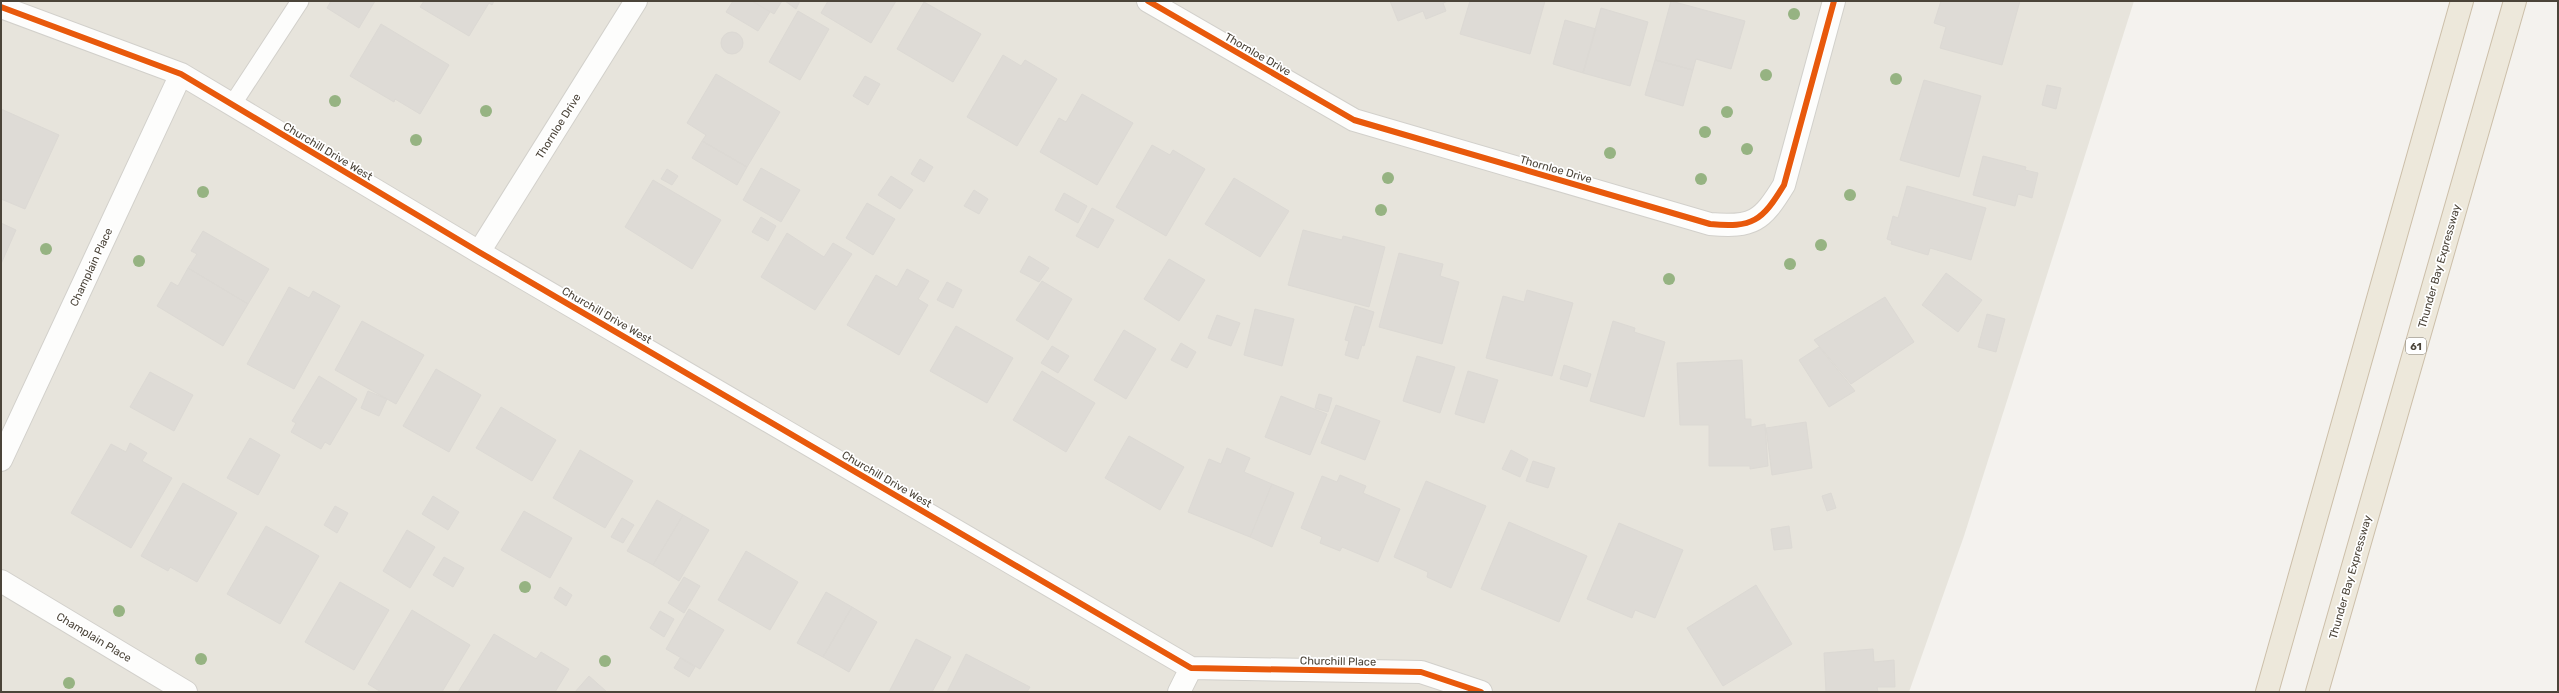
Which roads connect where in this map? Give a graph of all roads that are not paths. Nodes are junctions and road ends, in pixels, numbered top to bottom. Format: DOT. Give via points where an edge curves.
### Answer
graph roads {
  1 [pos="300,1"];
  2 [pos="636,1"];
  3 [pos="1148,1"];
  4 [pos="1834,1"];
  5 [pos="2462,1"];
  6 [pos="2516,1"];
  7 [pos="1,7"];
  8 [pos="181,74"];
  9 [pos="232,105"];
  10 [pos="479,252"];
  11 [pos="1,460"];
  12 [pos="1,581"];
  13 [pos="1191,668"];
  14 [pos="186,692"];
  15 [pos="1179,692"];
  16 [pos="1481,692"];
  17 [pos="2267,692"];
  18 [pos="2317,692"];
  1 -- 9 [label="lane"];
  2 -- 10 [label="street, Thornloe Drive"];
  3 -- 4 [label="street, Thornloe Drive" via="1354,120 1710,224 1735,226 1755,221 1772,204 1784,185"];
  5 -- 17 [label="highway"];
  6 -- 18 [label="highway, Thunder Bay Expressway / 61"];
  7 -- 8 [label="street, Churchill Drive West"];
  8 -- 9 [label="street, Churchill Drive West"];
  8 -- 11 [label="street, Champlain Place"];
  9 -- 10 [label="street, Churchill Drive West"];
  10 -- 13 [label="street, Churchill Drive West"];
  12 -- 14 [label="street, Champlain Place"];
  13 -- 15 [label="street"];
  13 -- 16 [label="street, Churchill Place" via="1420,672"];
}
